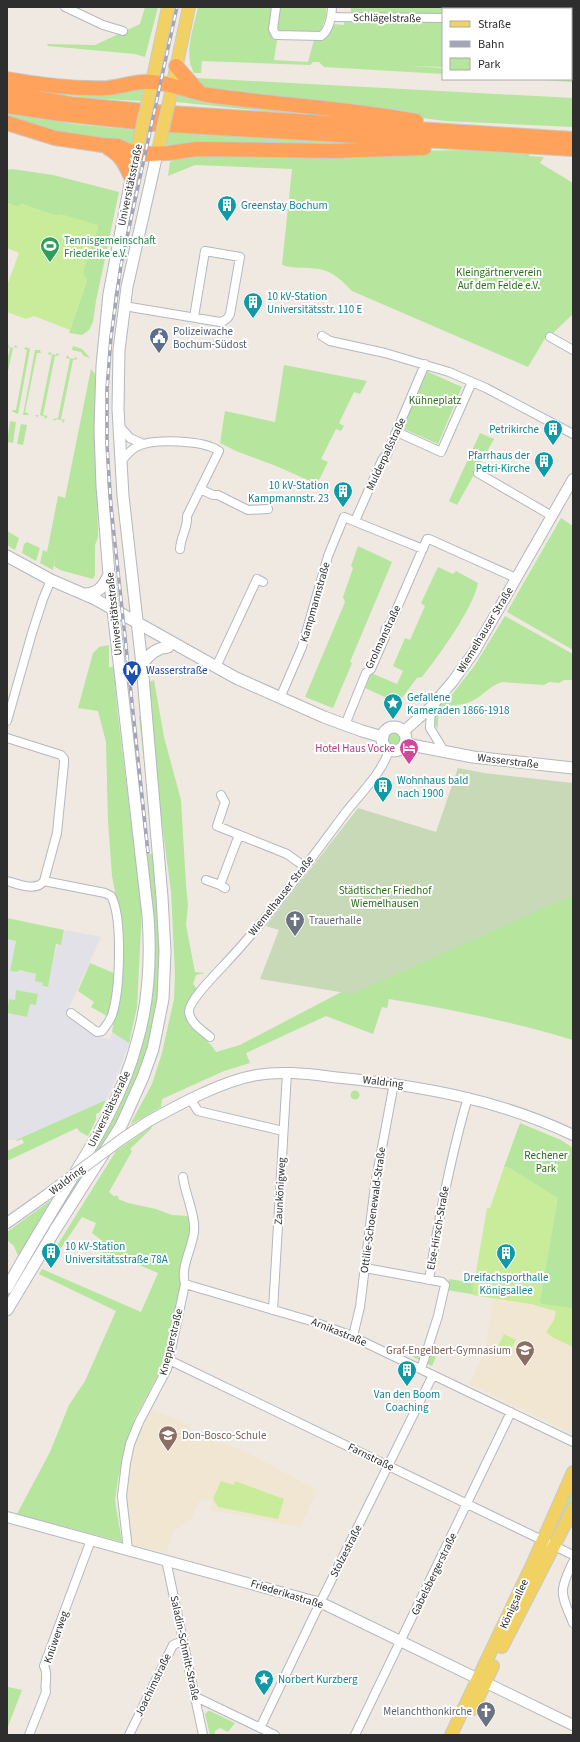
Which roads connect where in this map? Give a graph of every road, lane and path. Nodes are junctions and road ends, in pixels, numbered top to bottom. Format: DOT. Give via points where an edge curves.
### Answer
graph roads {
  1 [pos="65,7"];
  2 [pos="168,7"];
  3 [pos="189,7"];
  4 [pos="276,7"];
  5 [pos="75,9"];
  6 [pos="332,11"];
  7 [pos="442,18"];
  8 [pos="123,31"];
  9 [pos="176,66"];
  10 [pos="7,78"];
  11 [pos="153,82"];
  12 [pos="172,85"];
  13 [pos="7,93"];
  14 [pos="201,93"];
  15 [pos="7,106"];
  16 [pos="7,123"];
  17 [pos="480,133"];
  18 [pos="573,139"];
  19 [pos="458,142"];
  20 [pos="102,146"];
  21 [pos="573,149"];
  22 [pos="136,153"];
  23 [pos="157,154"];
  24 [pos="131,176"];
  25 [pos="124,306"];
  26 [pos="194,317"];
  27 [pos="322,336"];
  28 [pos="550,337"];
  29 [pos="573,350"];
  30 [pos="425,364"];
  31 [pos="472,382"];
  32 [pos="118,426"];
  33 [pos="397,432"];
  34 [pos="573,434"];
  35 [pos="144,444"];
  36 [pos="120,463"];
  37 [pos="478,473"];
  38 [pos="573,479"];
  39 [pos="200,490"];
  40 [pos="268,509"];
  41 [pos="552,516"];
  42 [pos="355,521"];
  43 [pos="180,549"];
  44 [pos="423,549"];
  45 [pos="7,556"];
  46 [pos="109,575"];
  47 [pos="516,578"];
  48 [pos="52,580"];
  49 [pos="263,582"];
  50 [pos="84,594"];
  51 [pos="114,614"];
  52 [pos="138,627"];
  53 [pos="168,647"];
  54 [pos="142,665"];
  55 [pos="211,665"];
  56 [pos="280,698"];
  57 [pos="431,707"];
  58 [pos="8,710"];
  59 [pos="7,720"];
  60 [pos="345,725"];
  61 [pos="383,737"];
  62 [pos="404,737"];
  63 [pos="7,738"];
  64 [pos="389,750"];
  65 [pos="444,751"];
  66 [pos="573,768"];
  67 [pos="221,795"];
  68 [pos="239,835"];
  69 [pos="305,867"];
  70 [pos="206,880"];
  71 [pos="44,881"];
  72 [pos="7,882"];
  73 [pos="71,1013"];
  74 [pos="210,1037"];
  75 [pos="287,1073"];
  76 [pos="394,1083"];
  77 [pos="468,1097"];
  78 [pos="191,1100"];
  79 [pos="283,1131"];
  80 [pos="573,1135"];
  81 [pos="183,1177"];
  82 [pos="7,1223"];
  83 [pos="365,1268"];
  84 [pos="429,1280"];
  85 [pos="185,1284"];
  86 [pos="7,1288"];
  87 [pos="7,1310"];
  88 [pos="273,1310"];
  89 [pos="353,1336"];
  90 [pos="169,1360"];
  91 [pos="421,1369"];
  92 [pos="433,1375"];
  93 [pos="511,1412"];
  94 [pos="573,1442"];
  95 [pos="389,1465"];
  96 [pos="573,1472"];
  97 [pos="468,1504"];
  98 [pos="573,1509"];
  99 [pos="7,1517"];
  100 [pos="91,1540"];
  101 [pos="543,1541"];
  102 [pos="555,1546"];
  103 [pos="128,1550"];
  104 [pos="573,1555"];
  105 [pos="166,1560"];
  106 [pos="573,1562"];
  107 [pos="320,1603"];
  108 [pos="573,1623"];
  109 [pos="182,1640"];
  110 [pos="401,1642"];
  111 [pos="482,1681"];
  112 [pos="196,1697"];
  113 [pos="573,1725"];
  114 [pos="260,1728"];
  115 [pos="29,1735"];
  116 [pos="129,1735"];
  117 [pos="203,1735"];
  118 [pos="275,1735"];
  119 [pos="356,1735"];
  120 [pos="451,1735"];
  121 [pos="460,1735"];
  1 -- 5 [label="street"];
  2 -- 11 [label="main road, Universitätsstraße"];
  3 -- 9 [label="main road, Universitätsstraße"];
  4 -- 6 [label="street" via="273,32 278,36 321,36 325,32"];
  5 -- 8 [label="street" via="102,25"];
  6 -- 7 [label="street, Schlägelstraße" via="336,17"];
  9 -- 12 [label="main road, Universitätsstraße"];
  9 -- 14 [label="highway"];
  10 -- 11 [label="highway" via="32,83 91,88 122,86 142,81"];
  11 -- 12 [label="highway"];
  11 -- 22 [label="main road, Universitätsstraße, bridge"];
  12 -- 14 [label="highway"];
  12 -- 23 [label="main road, Universitätsstraße, bridge"];
  13 -- 17 [label="highway" via="71,104 156,112"];
  14 -- 17 [label="highway" via="365,113"];
  15 -- 19 [label="highway" via="153,124"];
  16 -- 20 [label="highway" via="55,138"];
  17 -- 18 [label="highway"];
  19 -- 21 [label="highway"];
  19 -- 23 [label="highway" via="435,148 332,151 197,149"];
  20 -- 22 [label="highway" via="118,146"];
  20 -- 24 [label="highway" via="119,154"];
  22 -- 23 [label="highway"];
  22 -- 24 [label="main road, Universitätsstraße"];
  23 -- 25 [label="main road, Universitätsstraße" via="130,268"];
  24 -- 46 [label="main road, Universitätsstraße" via="109,294 102,366 100,429"];
  25 -- 26 [label="street"];
  25 -- 32 [label="main road, Universitätsstraße" via="119,358"];
  26 -- 26 [label="street" via="220,322 226,320 230,314 240,257 205,250"];
  27 -- 30 [label="street" via="330,341 385,352"];
  28 -- 29 [label="street"];
  30 -- 31 [label="street"];
  30 -- 33 [label="street, Mulderpaßstraße"];
  31 -- 33 [label="street" via="441,452"];
  31 -- 34 [label="street"];
  32 -- 35 [label="street" via="130,438"];
  32 -- 36 [label="main road, Universitätsstraße"];
  33 -- 42 [label="street, Mulderpaßstraße"];
  35 -- 36 [label="street" via="131,451"];
  35 -- 39 [label="street" via="187,442 219,451"];
  36 -- 52 [label="main road, Universitätsstraße"];
  37 -- 41 [label="street"];
  38 -- 41 [label="street, Wiemelhauser Straße"];
  39 -- 40 [label="street" via="218,495 248,510"];
  39 -- 43 [label="street" via="187,516"];
  41 -- 47 [label="street, Wiemelhauser Straße"];
  42 -- 44 [label="street"];
  42 -- 56 [label="street, Kampmannstraße" via="344,517 328,556 302,647"];
  44 -- 47 [label="street" via="429,538"];
  44 -- 60 [label="street, Grolmanstraße"];
  45 -- 48 [label="main road"];
  46 -- 50 [label="main road" via="99,590"];
  46 -- 51 [label="main road, Universitätsstraße"];
  47 -- 57 [label="street, Wiemelhauser Straße" via="474,652"];
  48 -- 50 [label="main road"];
  48 -- 51 [label="main road" via="63,589"];
  48 -- 58 [label="street" via="43,599"];
  49 -- 55 [label="street" via="257,579"];
  50 -- 51 [label="main road"];
  51 -- 52 [label="main road"];
  51 -- 86 [label="main road, Universitätsstraße" via="148,916 150,949 145,1005 133,1058 114,1103"];
  52 -- 53 [label="main road"];
  52 -- 54 [label="main road, Universitätsstraße"];
  52 -- 55 [label="main road"];
  53 -- 54 [label="main road" via="151,654"];
  53 -- 55 [label="main road"];
  54 -- 87 [label="main road, Universitätsstraße" via="164,924 165,976 160,1020 143,1077 121,1126"];
  55 -- 56 [label="main road"];
  56 -- 60 [label="main road"];
  57 -- 62 [label="street, Wiemelhauser Straße"];
  57 -- 65 [label="street" via="430,728"];
  58 -- 59 [label="street"];
  60 -- 61 [label="main road"];
  61 -- 62 [label="main road, Wasserstraße" via="384,733 392,728 400,729"];
  61 -- 64 [label="main road" via="384,744"];
  62 -- 64 [label="main road" via="404,746 397,751"];
  62 -- 65 [label="main road, Wasserstraße" via="416,746"];
  63 -- 71 [label="street" via="61,755 64,759 57,833"];
  64 -- 69 [label="street, Wiemelhauser Straße" via="379,769"];
  65 -- 66 [label="main road, Wasserstraße" via="509,762"];
  67 -- 68 [label="street" via="225,802 217,826"];
  68 -- 69 [label="street" via="287,854"];
  68 -- 70 [label="street" via="223,886"];
  69 -- 74 [label="street, Wiemelhauser Straße" via="190,1006 189,1012 193,1022"];
  71 -- 72 [label="street" via="33,887"];
  71 -- 73 [label="street" via="105,893 111,896 115,906 119,958 112,1014 102,1030 97,1032"];
  75 -- 76 [label="street, Waldring"];
  75 -- 78 [label="street, Waldring" via="267,1073 238,1080"];
  75 -- 79 [label="street, Zaunkönigweg"];
  76 -- 77 [label="street, Waldring"];
  76 -- 83 [label="street, Ottilie-Schoenewald-Straße" via="375,1185"];
  77 -- 80 [label="street, Waldring" via="531,1117"];
  77 -- 84 [label="street, Else-Hirsch-Straße" via="442,1197"];
  78 -- 79 [label="street" via="198,1111 203,1113"];
  78 -- 82 [label="street, Waldring, bridge" via="149,1121 122,1139"];
  79 -- 88 [label="street, Zaunkönigweg"];
  81 -- 85 [label="street, Knepperstraße" via="194,1220 194,1232 183,1276"];
  83 -- 84 [label="street"];
  83 -- 89 [label="street, Ottilie-Schoenewald-Straße"];
  84 -- 91 [label="street, Else-Hirsch-Straße" via="445,1285 436,1324"];
  85 -- 88 [label="street, Arnikastraße"];
  85 -- 90 [label="street, Knepperstraße"];
  88 -- 89 [label="street, Arnikastraße"];
  89 -- 91 [label="street, Arnikastraße"];
  90 -- 95 [label="street, Farnstraße"];
  90 -- 103 [label="street, Knepperstraße" via="163,1380 130,1444 122,1496"];
  91 -- 92 [label="street, Arnikastraße"];
  92 -- 93 [label="street, Arnikastraße"];
  92 -- 95 [label="street, Stolzestraße"];
  93 -- 94 [label="street, Arnikastraße"];
  93 -- 97 [label="street, Gabelsbergerstraße"];
  95 -- 97 [label="street, Farnstraße"];
  95 -- 107 [label="street, Stolzestraße"];
  96 -- 101 [label="main road, Königsallee"];
  97 -- 101 [label="street, Farnstraße"];
  97 -- 110 [label="street, Gabelsbergerstraße"];
  98 -- 102 [label="main road, Königsallee"];
  99 -- 100 [label="street, Friederikastraße"];
  100 -- 103 [label="street, Friederikastraße"];
  100 -- 115 [label="street, Knüwerweg" via="44,1666 47,1671 46,1692"];
  101 -- 102 [label="street, Farnstraße"];
  101 -- 111 [label="main road, Königsallee"];
  102 -- 104 [label="street, Farnstraße"];
  102 -- 111 [label="main road, Königsallee"];
  103 -- 105 [label="street, Friederikastraße"];
  105 -- 107 [label="street, Friederikastraße"];
  105 -- 109 [label="street, Saladin-Schmitt-Straße"];
  106 -- 108 [label="street" via="562,1589"];
  107 -- 110 [label="street, Friederikastraße"];
  107 -- 114 [label="street, Stolzestraße"];
  109 -- 112 [label="street, Saladin-Schmitt-Straße"];
  109 -- 116 [label="street, Joachimstraße" via="173,1645"];
  110 -- 111 [label="street, Friederikastraße"];
  110 -- 119 [label="street, Gabelsbergerstraße"];
  111 -- 113 [label="street, Friederikastraße"];
  111 -- 120 [label="main road, Königsallee"];
  111 -- 121 [label="main road, Königsallee"];
  112 -- 114 [label="street"];
  112 -- 117 [label="street, Saladin-Schmitt-Straße"];
  114 -- 118 [label="street"];
}
